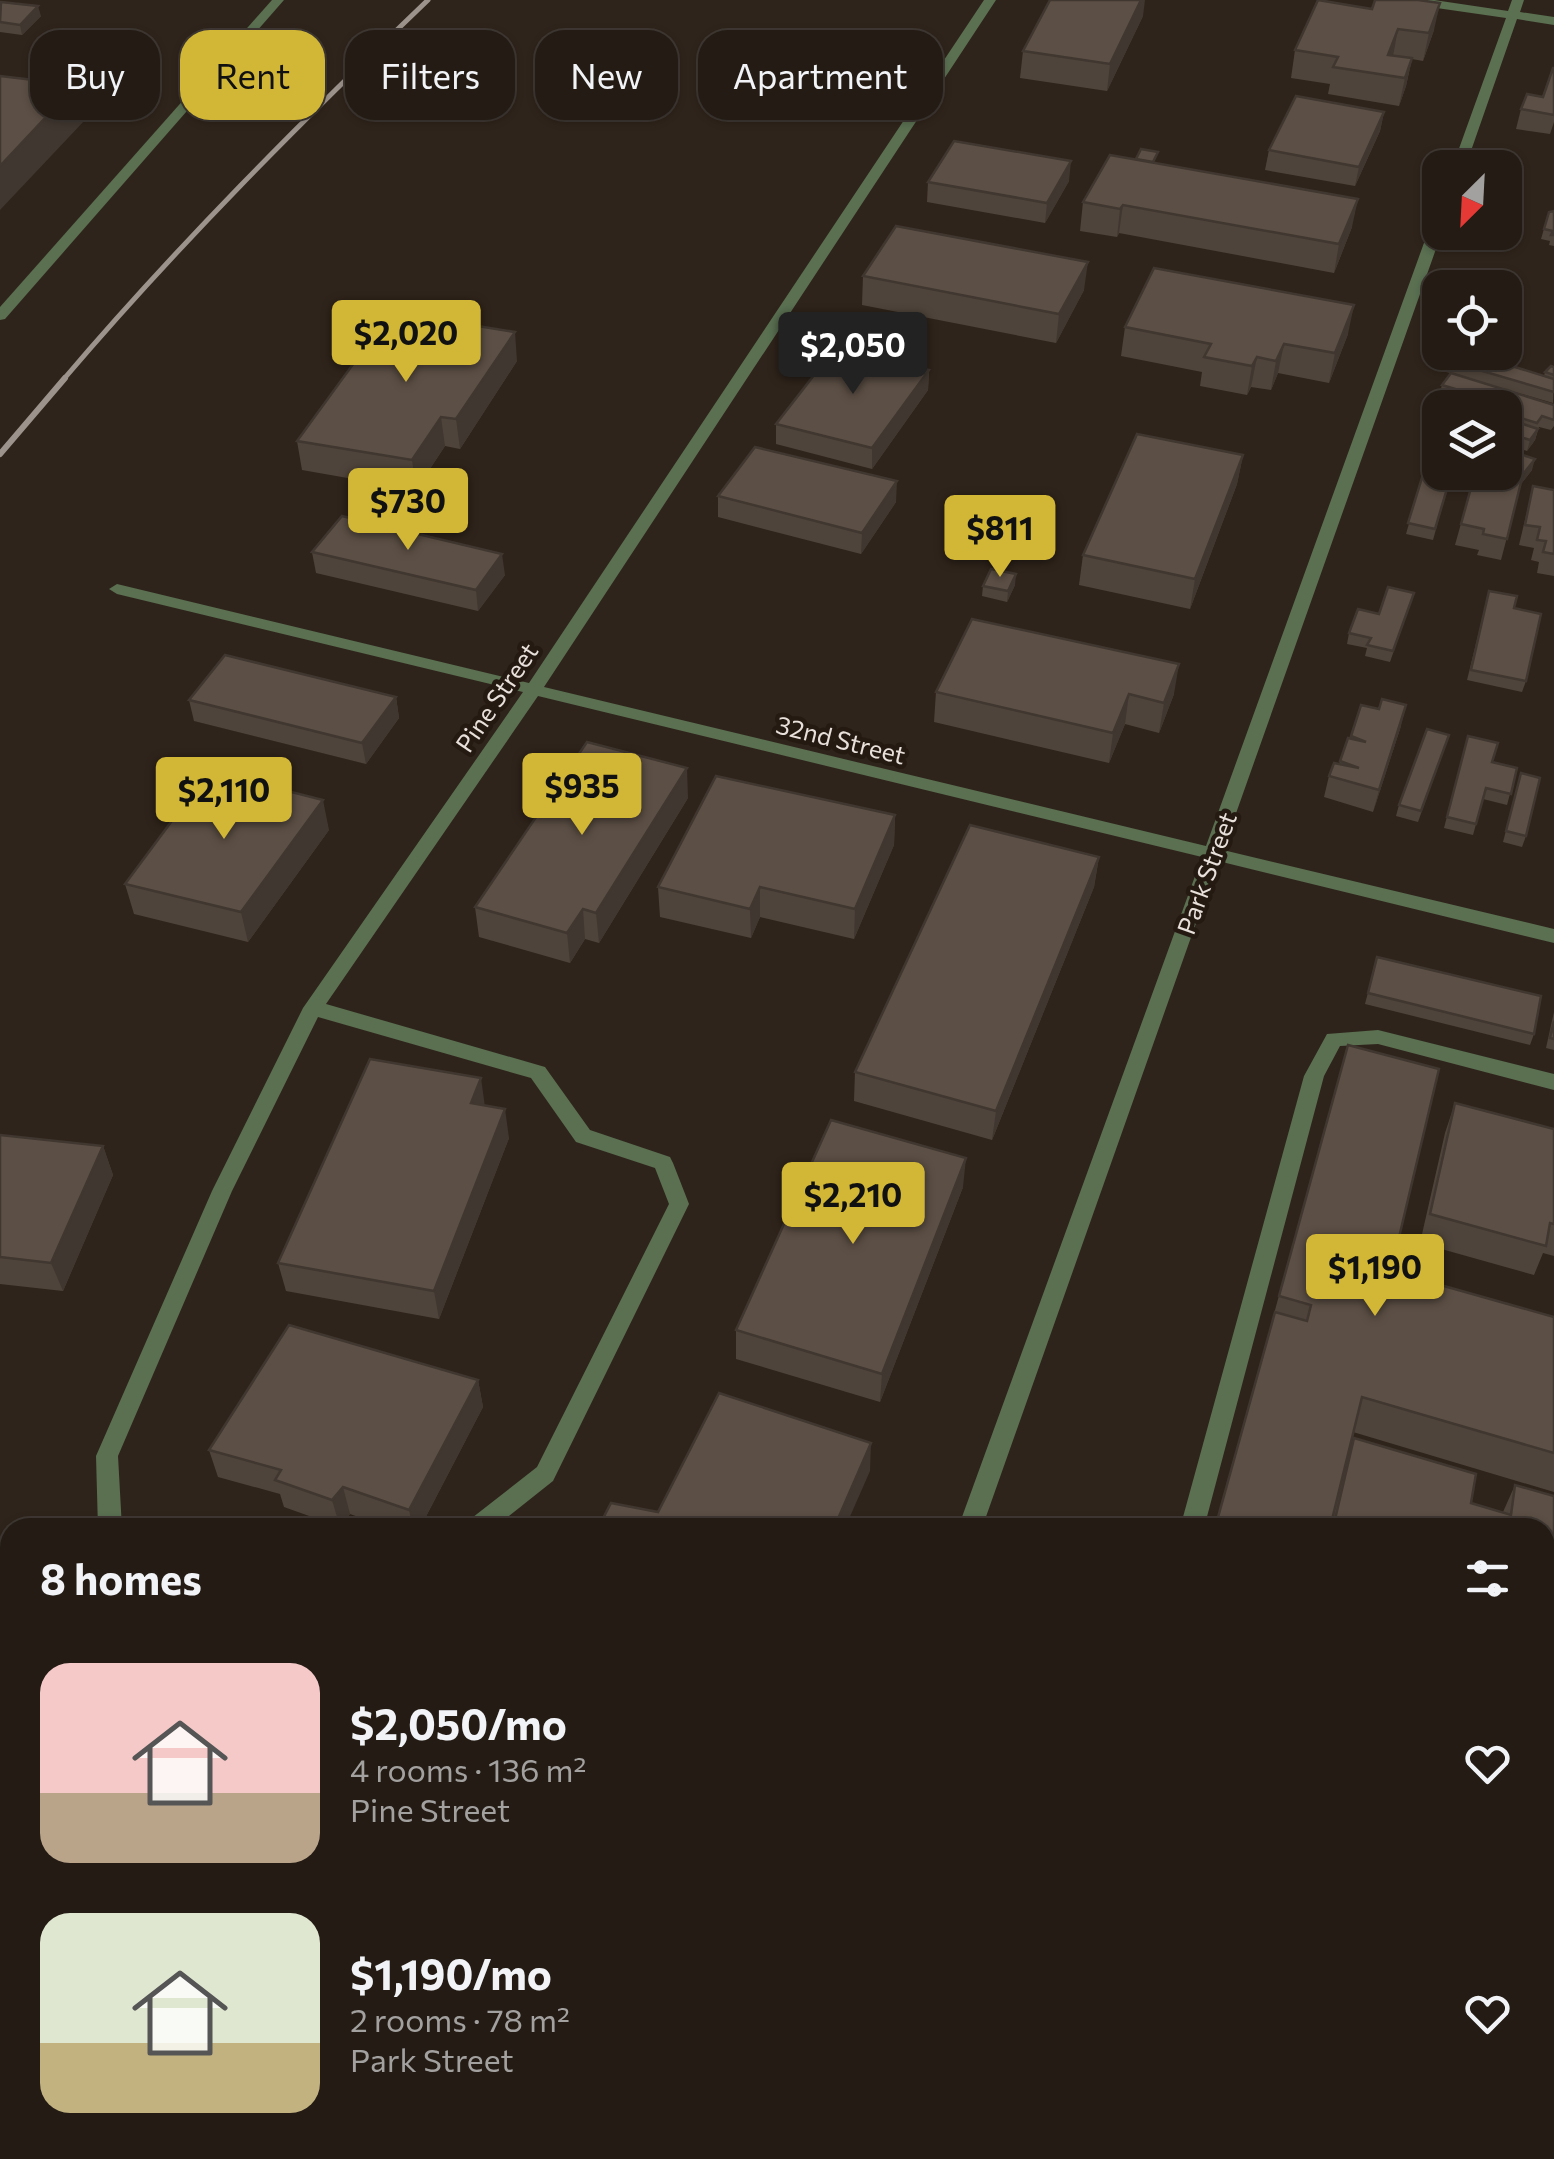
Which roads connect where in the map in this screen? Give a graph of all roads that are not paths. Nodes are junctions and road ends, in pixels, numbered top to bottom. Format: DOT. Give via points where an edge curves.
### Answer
graph roads {
  1 [pos="278,0"];
  2 [pos="990,0"];
  3 [pos="1409,0"];
  4 [pos="1518,0"];
  5 [pos="1512,15"];
  6 [pos="1554,21"];
  7 [pos="1464,150"];
  8 [pos="1429,250"];
  9 [pos="0,316"];
  10 [pos="116,590"];
  11 [pos="532,690"];
  12 [pos="1212,855"];
  13 [pos="1554,936"];
  14 [pos="312,1008"];
  15 [pos="1554,1082"];
  16 [pos="110,1518"];
  17 [pos="489,1518"];
  18 [pos="974,1518"];
  19 [pos="1195,1518"];
  1 -- 9 [label="street"];
  2 -- 11 [label="street, Pine Street"];
  3 -- 5 [label="street"];
  4 -- 5 [label="street"];
  5 -- 6 [label="street"];
  5 -- 7 [label="street"];
  8 -- 12 [label="street, Park Street"];
  10 -- 11 [label="street, 32nd Street"];
  11 -- 12 [label="street, 32nd Street"];
  11 -- 14 [label="street, Pine Street"];
  12 -- 13 [label="street, 32nd Street"];
  12 -- 18 [label="street, Park Street"];
  14 -- 16 [label="street, Pine Street" via="222,1192 107,1456"];
  14 -- 17 [label="street" via="538,1072 583,1136 662,1163 680,1204 545,1474"];
  15 -- 19 [label="street" via="1378,1037 1334,1039 1314,1076"];
}
